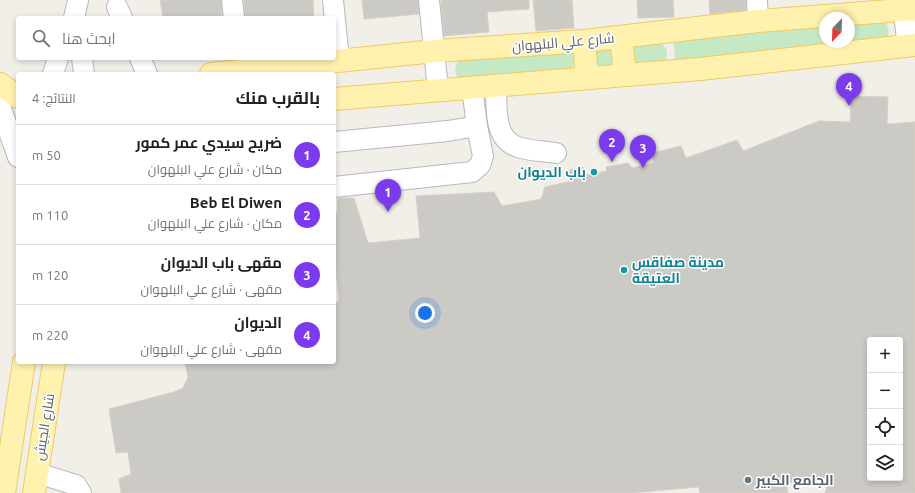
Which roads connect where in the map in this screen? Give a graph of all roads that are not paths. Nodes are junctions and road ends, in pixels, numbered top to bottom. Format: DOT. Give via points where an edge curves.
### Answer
graph roads {
  1 [pos="232,0"];
  2 [pos="333,0"];
  3 [pos="429,0"];
  4 [pos="907,6"];
  5 [pos="758,10"];
  6 [pos="234,16"];
  7 [pos="335,16"];
  8 [pos="336,31"];
  9 [pos="621,37"];
  10 [pos="584,41"];
  11 [pos="911,45"];
  12 [pos="435,51"];
  13 [pos="57,60"];
  14 [pos="82,60"];
  15 [pos="141,60"];
  16 [pos="339,62"];
  17 [pos="239,65"];
  18 [pos="54,72"];
  19 [pos="84,72"];
  20 [pos="146,72"];
  21 [pos="217,72"];
  22 [pos="625,75"];
  23 [pos="587,78"];
  24 [pos="0,84"];
  25 [pos="496,86"];
  26 [pos="472,88"];
  27 [pos="438,90"];
  28 [pos="16,96"];
  29 [pos="336,99"];
  30 [pos="0,106"];
  31 [pos="477,126"];
  32 [pos="336,142"];
  33 [pos="16,151"];
  34 [pos="556,152"];
  35 [pos="336,187"];
  36 [pos="24,364"];
  37 [pos="54,364"];
  38 [pos="35,483"];
  39 [pos="4,493"];
  40 [pos="81,493"];
  1 -- 6 [label="street"];
  2 -- 7 [label="street"];
  3 -- 12 [label="street"];
  4 -- 5 [label="main road, شارع علي البلهوان"];
  4 -- 11 [label="street"];
  5 -- 9 [label="main road, شارع علي البلهوان"];
  8 -- 16 [label="street"];
  9 -- 10 [label="main road, شارع علي البلهوان"];
  9 -- 22 [label="main road"];
  10 -- 12 [label="main road, شارع علي البلهوان"];
  10 -- 23 [label="main road"];
  11 -- 22 [label="main road"];
  12 -- 16 [label="main road, شارع علي البلهوان"];
  12 -- 27 [label="street"];
  13 -- 18 [label="street"];
  14 -- 19 [label="street"];
  15 -- 20 [label="street"];
  16 -- 17 [label="main road, شارع علي البلهوان"];
  17 -- 21 [label="main road, شارع علي البلهوان"];
  22 -- 23 [label="main road"];
  23 -- 25 [label="main road"];
  24 -- 28 [label="main road"];
  25 -- 26 [label="main road"];
  25 -- 34 [label="street" via="499,127 506,140 518,147"];
  26 -- 27 [label="main road"];
  26 -- 31 [label="street"];
  27 -- 29 [label="main road"];
  30 -- 33 [label="street"];
  31 -- 32 [label="street"];
  31 -- 35 [label="street" via="483,156 480,165 472,172"];
  36 -- 39 [label="main road"];
  37 -- 38 [label="main road, شارع الجيش"];
  38 -- 40 [label="street" via="76,485"];
}
